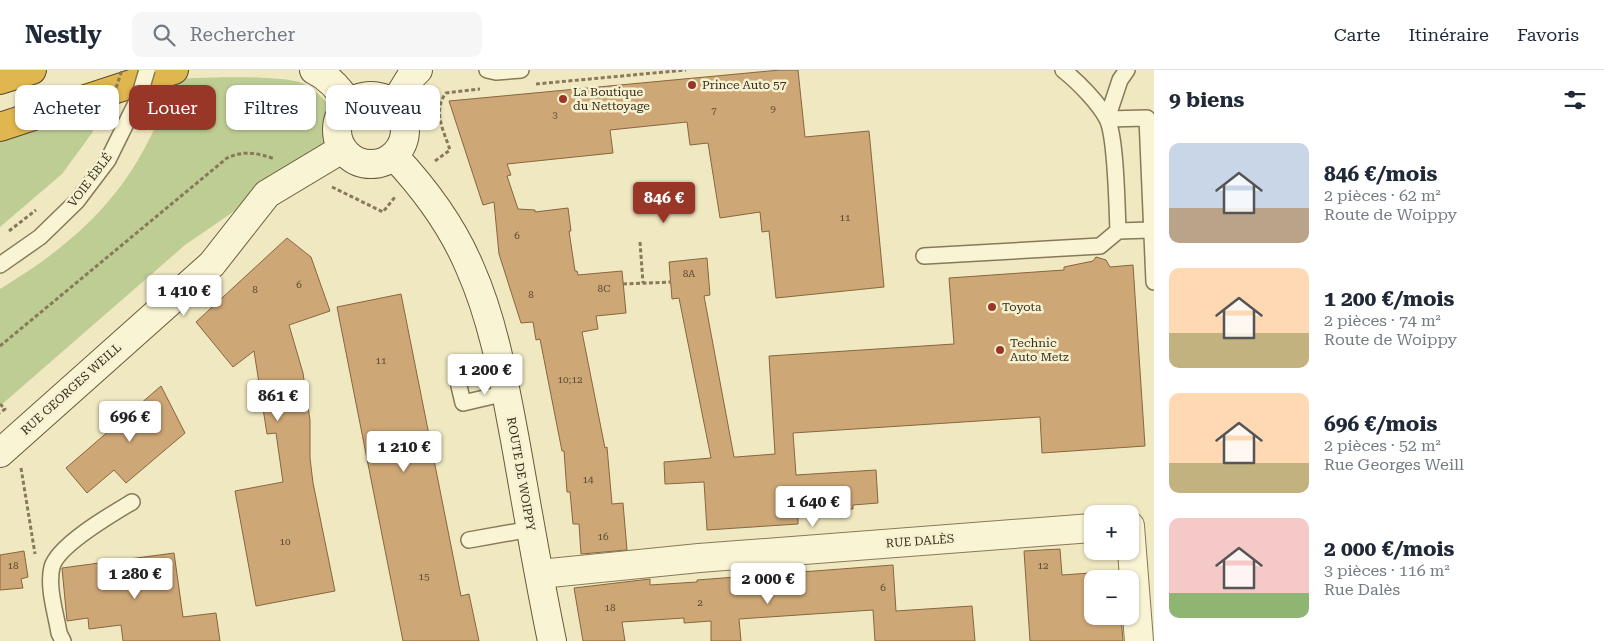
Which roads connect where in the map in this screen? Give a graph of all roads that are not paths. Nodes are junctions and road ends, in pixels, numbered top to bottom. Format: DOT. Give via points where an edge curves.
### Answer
graph roads {
  1 [pos="32,70"];
  2 [pos="147,70"];
  3 [pos="174,70"];
  4 [pos="314,70"];
  5 [pos="418,70"];
  6 [pos="487,70"];
  7 [pos="521,70"];
  8 [pos="1063,70"];
  9 [pos="1127,70"];
  10 [pos="0,80"];
  11 [pos="333,85"];
  12 [pos="406,85"];
  13 [pos="1107,119"];
  14 [pos="0,127"];
  15 [pos="336,130"];
  16 [pos="405,130"];
  17 [pos="342,149"];
  18 [pos="394,156"];
  19 [pos="1150,230"];
  20 [pos="1118,231"];
  21 [pos="924,256"];
  22 [pos="0,265"];
  23 [pos="1154,282"];
  24 [pos="459,386"];
  25 [pos="506,394"];
  26 [pos="7,447"];
  27 [pos="132,502"];
  28 [pos="531,529"];
  29 [pos="1084,529"];
  30 [pos="470,540"];
  31 [pos="1133,560"];
  32 [pos="540,574"];
  33 [pos="63,641"];
  34 [pos="552,641"];
  35 [pos="1139,641"];
  1 -- 10 [label="highway"];
  2 -- 22 [label="lane, VOIE ÉBLÉ, bridge" via="138,98 108,160 77,201 40,237"];
  3 -- 14 [label="highway"];
  4 -- 11 [label="main road" via="323,74"];
  5 -- 12 [label="main road"];
  6 -- 7 [label="lane"];
  8 -- 13 [label="lane"];
  9 -- 13 [label="lane" via="1120,80"];
  13 -- 19 [label="lane" via="1147,118 1152,203"];
  13 -- 20 [label="lane"];
  15 -- 17 [label="main road"];
  16 -- 18 [label="main road"];
  17 -- 18 [label="main road" via="360,163 384,162"];
  17 -- 26 [label="main road, RUE GEORGES WEILL" via="267,194 212,264"];
  18 -- 25 [label="main road, ROUTE DE WOIPPY" via="433,200 470,268 498,355"];
  19 -- 20 [label="lane"];
  19 -- 23 [label="lane"];
  20 -- 21 [label="lane" via="1100,246"];
  24 -- 25 [label="lane" via="463,403"];
  25 -- 28 [label="main road, ROUTE DE WOIPPY"];
  27 -- 33 [label="lane" via="96,523 64,550 52,566 50,578"];
  28 -- 30 [label="lane"];
  28 -- 32 [label="main road, ROUTE DE WOIPPY"];
  29 -- 32 [label="main road, RUE DALÈS" via="699,558"];
  31 -- 35 [label="main road"];
  32 -- 34 [label="main road, ROUTE DE WOIPPY"];
}
